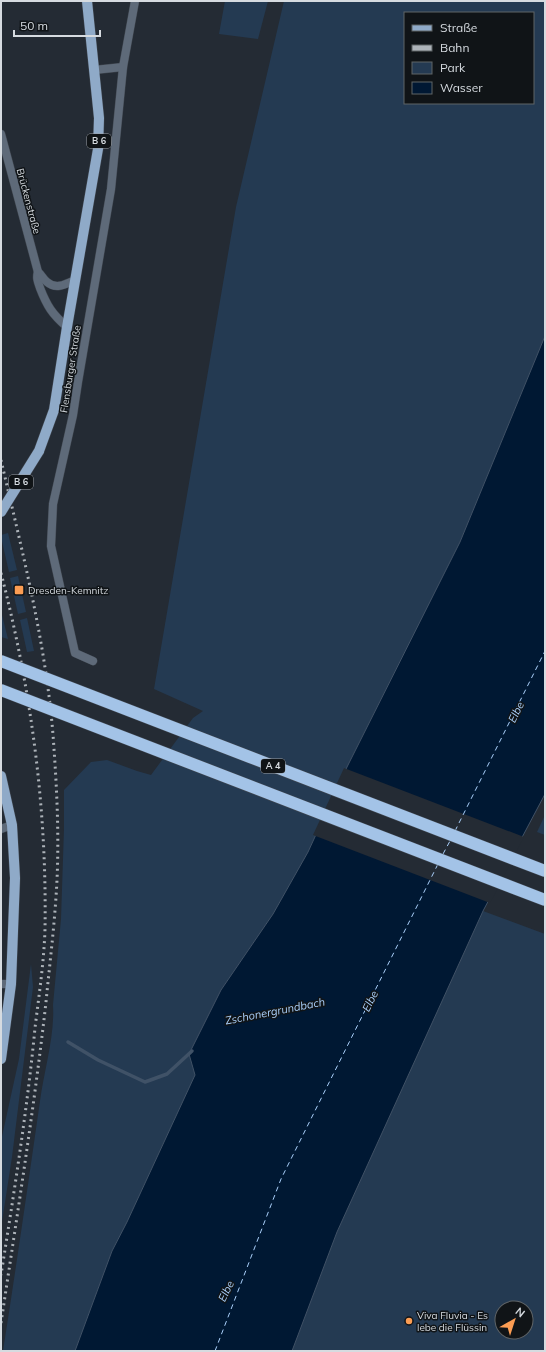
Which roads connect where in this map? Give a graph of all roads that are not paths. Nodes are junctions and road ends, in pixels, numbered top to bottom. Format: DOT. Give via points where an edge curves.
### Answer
graph roads {
  1 [pos="87,1"];
  2 [pos="135,1"];
  3 [pos="123,67"];
  4 [pos="94,70"];
  5 [pos="1,134"];
  6 [pos="38,272"];
  7 [pos="75,280"];
  8 [pos="67,327"];
  9 [pos="1,512"];
  10 [pos="93,660"];
  11 [pos="1,661"];
  12 [pos="1,690"];
  13 [pos="1,776"];
  14 [pos="12,825"];
  15 [pos="1,829"];
  16 [pos="545,871"];
  17 [pos="545,900"];
  18 [pos="6,984"];
  19 [pos="1,1059"];
  1 -- 4 [label="main road, B 6"];
  2 -- 3 [label="street, Flensburger Straße"];
  3 -- 4 [label="street"];
  3 -- 10 [label="street, Flensburger Straße" via="111,189 73,415 53,504 51,526 51,546 75,653"];
  4 -- 7 [label="main road, B 6" via="99,118 98,149"];
  5 -- 6 [label="street, Brückenstraße"];
  6 -- 7 [label="street" via="53,286 61,286"];
  6 -- 8 [label="street, Brückenstraße" via="36,278 46,304 56,318"];
  7 -- 8 [label="main road, B 6"];
  8 -- 9 [label="main road, B 6, bridge" via="54,410 39,450"];
  11 -- 16 [label="highway, A 4, bridge"];
  12 -- 17 [label="highway, bridge"];
  13 -- 14 [label="main road"];
  14 -- 15 [label="street"];
  14 -- 18 [label="main road" via="15,878"];
  18 -- 19 [label="main road"];
}
